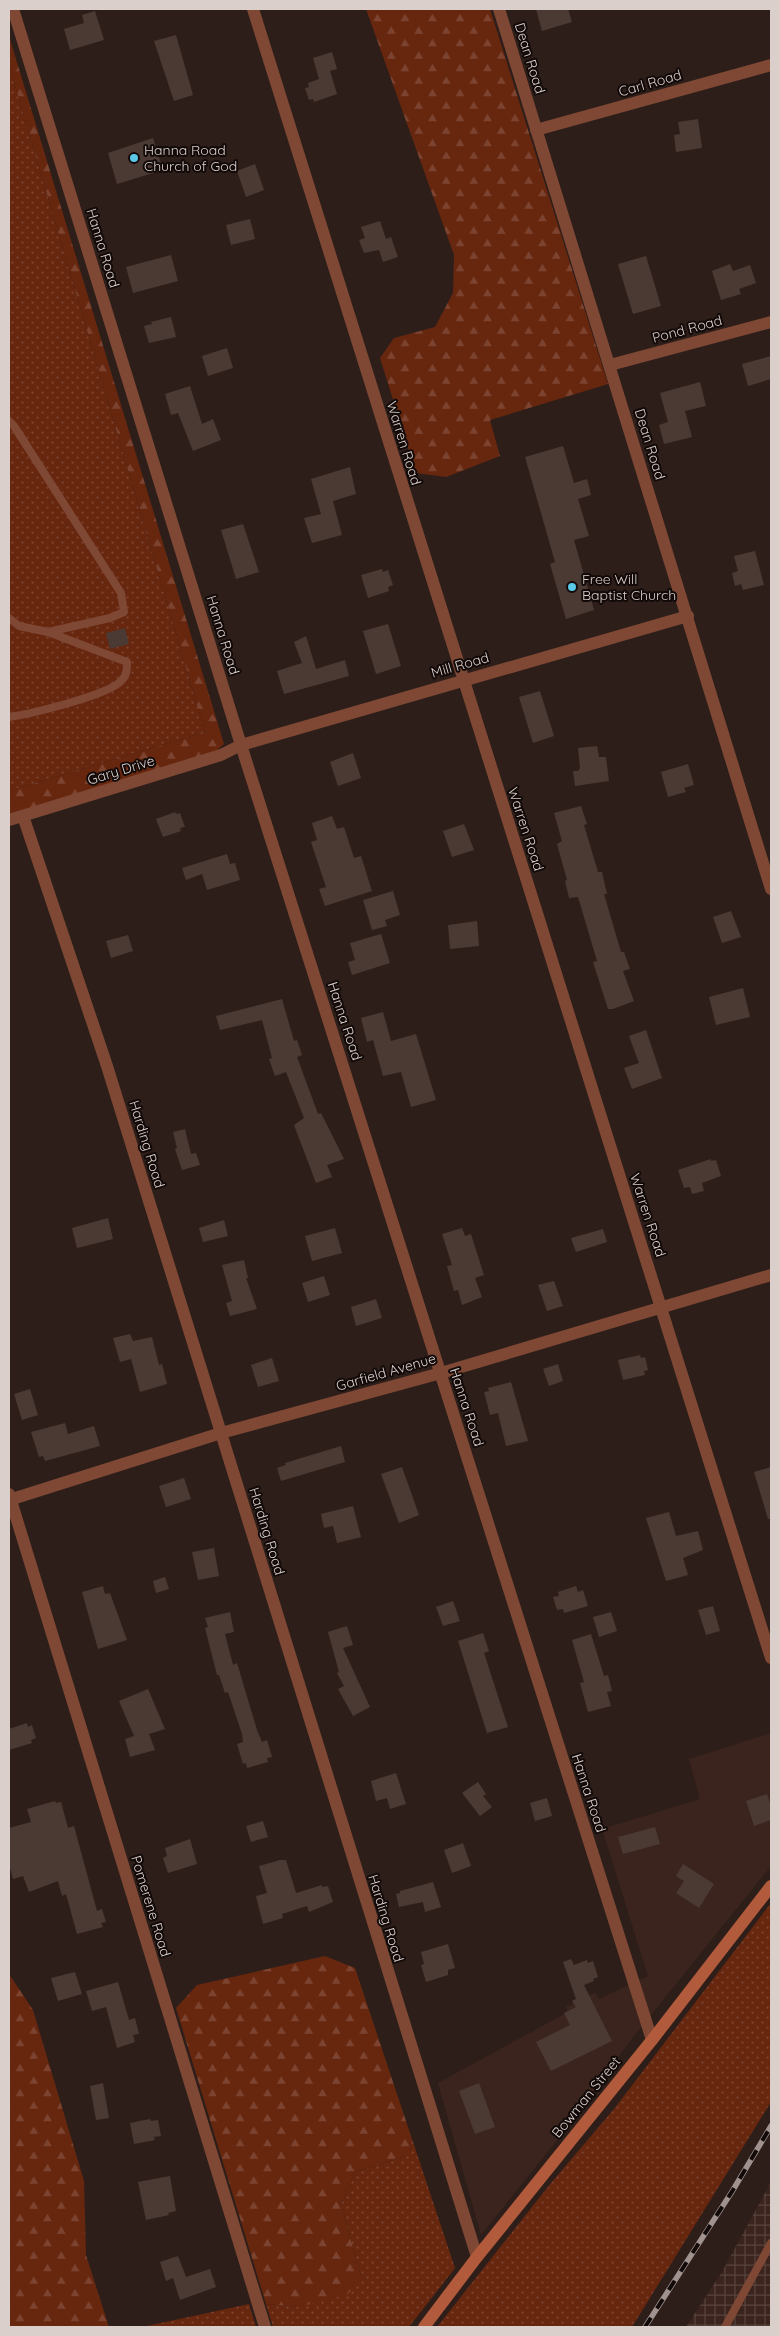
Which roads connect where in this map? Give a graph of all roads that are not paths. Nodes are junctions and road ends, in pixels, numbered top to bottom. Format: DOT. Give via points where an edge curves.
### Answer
graph roads {
  1 [pos="13,9"];
  2 [pos="253,9"];
  3 [pos="499,9"];
  4 [pos="771,65"];
  5 [pos="536,130"];
  6 [pos="771,322"];
  7 [pos="610,365"];
  8 [pos="9,421"];
  9 [pos="688,616"];
  10 [pos="9,618"];
  11 [pos="48,632"];
  12 [pos="463,680"];
  13 [pos="9,717"];
  14 [pos="241,745"];
  15 [pos="23,816"];
  16 [pos="9,820"];
  17 [pos="771,889"];
  18 [pos="771,1275"];
  19 [pos="662,1308"];
  20 [pos="441,1373"];
  21 [pos="221,1434"];
  22 [pos="9,1498"];
  23 [pos="771,1658"];
  24 [pos="771,1886"];
  25 [pos="652,2040"];
  26 [pos="771,2243"];
  27 [pos="477,2257"];
  28 [pos="265,2327"];
  29 [pos="424,2327"];
  30 [pos="726,2327"];
  1 -- 14 [label="street, Hanna Road"];
  2 -- 12 [label="street, Warren Road"];
  3 -- 5 [label="street, Dean Road"];
  4 -- 5 [label="street, Carl Road"];
  5 -- 7 [label="street, Dean Road"];
  6 -- 7 [label="street, Pond Road"];
  7 -- 9 [label="street, Dean Road"];
  8 -- 11 [label="lane" via="120,593 124,612"];
  9 -- 12 [label="street, Mill Road"];
  9 -- 17 [label="street, Dean Road"];
  10 -- 11 [label="lane" via="19,626"];
  11 -- 13 [label="lane" via="127,662 127,672 122,682 108,689"];
  12 -- 14 [label="street, Mill Road"];
  12 -- 19 [label="street, Warren Road"];
  14 -- 15 [label="street, Gary Drive" via="221,755"];
  14 -- 20 [label="street, Hanna Road"];
  15 -- 16 [label="street, Gary Drive"];
  15 -- 21 [label="street, Harding Road" via="107,1066"];
  18 -- 19 [label="street, Garfield Avenue"];
  19 -- 20 [label="street, Garfield Avenue"];
  19 -- 23 [label="street, Warren Road"];
  20 -- 21 [label="street, Garfield Avenue"];
  20 -- 25 [label="street, Hanna Road"];
  21 -- 22 [label="street, Garfield Avenue"];
  21 -- 27 [label="street, Harding Road"];
  22 -- 28 [label="street, Pomerene Road"];
  24 -- 25 [label="street, Bowman Street"];
  25 -- 27 [label="street, Bowman Street"];
  26 -- 30 [label="lane"];
  27 -- 29 [label="street, Bowman Street"];
}
